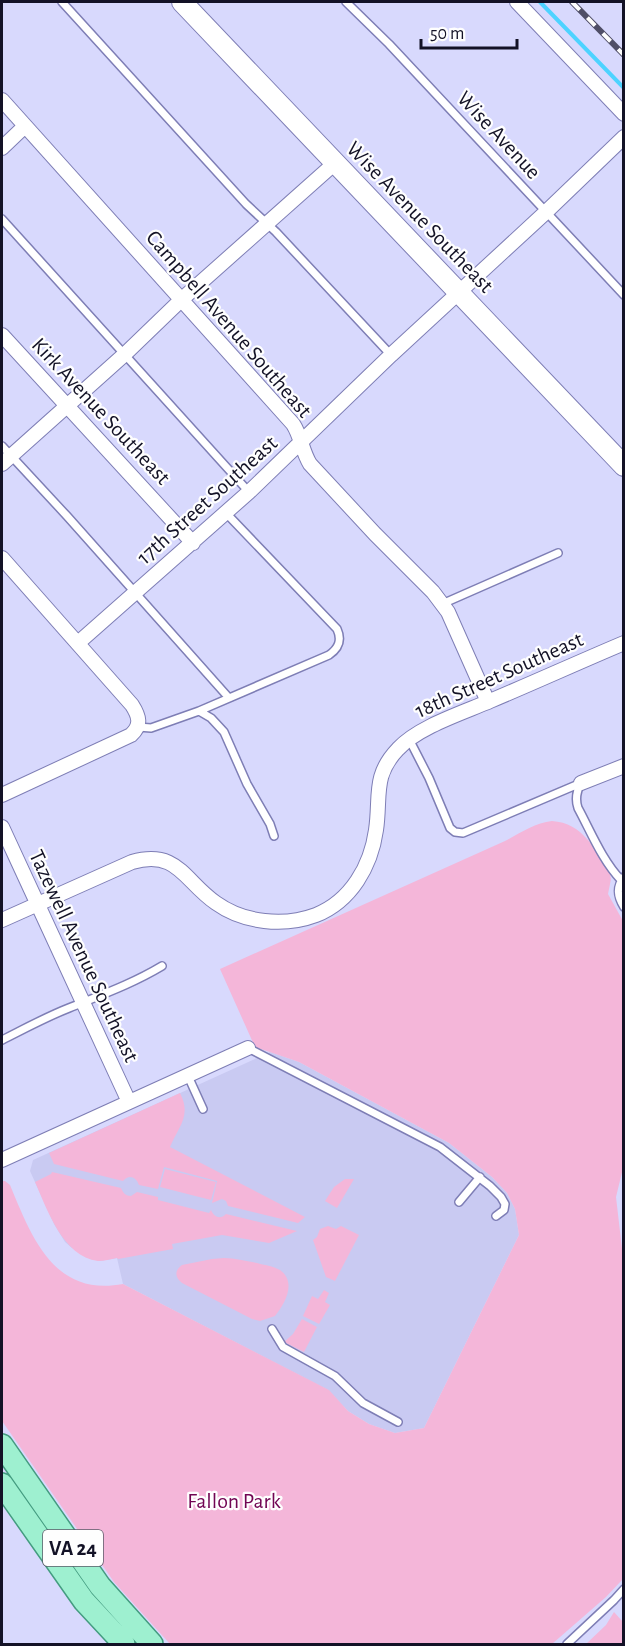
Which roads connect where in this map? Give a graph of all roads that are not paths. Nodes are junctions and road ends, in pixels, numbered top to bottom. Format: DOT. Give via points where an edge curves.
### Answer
graph roads {
  1 [pos="62,2"];
  2 [pos="182,2"];
  3 [pos="346,2"];
  4 [pos="517,2"];
  5 [pos="2,100"];
  6 [pos="624,114"];
  7 [pos="25,126"];
  8 [pos="624,137"];
  9 [pos="2,148"];
  10 [pos="335,163"];
  11 [pos="546,212"];
  12 [pos="2,219"];
  13 [pos="267,224"];
  14 [pos="459,292"];
  15 [pos="624,295"];
  16 [pos="181,300"];
  17 [pos="2,335"];
  18 [pos="125,354"];
  19 [pos="391,355"];
  20 [pos="67,406"];
  21 [pos="301,444"];
  22 [pos="4,456"];
  23 [pos="624,466"];
  24 [pos="249,492"];
  25 [pos="226,513"];
  26 [pos="193,543"];
  27 [pos="558,553"];
  28 [pos="2,558"];
  29 [pos="135,593"];
  30 [pos="442,604"];
  31 [pos="624,643"];
  32 [pos="78,644"];
  33 [pos="229,698"];
  34 [pos="488,702"];
  35 [pos="199,711"];
  36 [pos="138,727"];
  37 [pos="409,739"];
  38 [pos="624,766"];
  39 [pos="580,783"];
  40 [pos="2,795"];
  41 [pos="2,827"];
  42 [pos="274,836"];
  43 [pos="622,879"];
  44 [pos="37,904"];
  45 [pos="624,907"];
  46 [pos="2,920"];
  47 [pos="162,966"];
  48 [pos="82,1003"];
  49 [pos="2,1040"];
  50 [pos="248,1048"];
  51 [pos="188,1076"];
  52 [pos="129,1102"];
  53 [pos="203,1109"];
  54 [pos="2,1160"];
  55 [pos="480,1177"];
  56 [pos="459,1202"];
  57 [pos="495,1216"];
  58 [pos="272,1329"];
  59 [pos="398,1422"];
  60 [pos="2,1445"];
  61 [pos="2,1484"];
  62 [pos="624,1589"];
  63 [pos="124,1644"];
  64 [pos="152,1644"];
  65 [pos="567,1644"];
  1 -- 13 [label="lane"];
  2 -- 10 [label="street, Wise Avenue Southeast"];
  3 -- 11 [label="lane, Wise Avenue"];
  4 -- 6 [label="street"];
  5 -- 7 [label="street, Campbell Avenue Southeast"];
  7 -- 9 [label="street"];
  7 -- 16 [label="street, Campbell Avenue Southeast"];
  8 -- 11 [label="street, 17th Street Southeast"];
  10 -- 13 [label="street"];
  10 -- 14 [label="street, Wise Avenue Southeast"];
  11 -- 14 [label="street, 17th Street Southeast"];
  11 -- 15 [label="lane, Wise Avenue"];
  12 -- 18 [label="lane"];
  13 -- 16 [label="street"];
  13 -- 19 [label="lane"];
  14 -- 19 [label="street, 17th Street Southeast"];
  14 -- 23 [label="street, Wise Avenue Southeast"];
  16 -- 18 [label="street"];
  16 -- 21 [label="street, Campbell Avenue Southeast" via="293,424"];
  17 -- 20 [label="street, Kirk Avenue Southeast"];
  18 -- 20 [label="street"];
  18 -- 24 [label="lane"];
  19 -- 21 [label="street, 17th Street Southeast"];
  20 -- 22 [label="street"];
  20 -- 26 [label="street, Kirk Avenue Southeast"];
  21 -- 24 [label="street, 17th Street Southeast"];
  21 -- 30 [label="street, Campbell Avenue Southeast" via="310,464"];
  22 -- 29 [label="lane" via="67,516"];
  24 -- 25 [label="street, 17th Street Southeast"];
  25 -- 26 [label="street, 17th Street Southeast"];
  25 -- 33 [label="lane" via="340,636 339,645 329,655"];
  26 -- 29 [label="street, 17th Street Southeast"];
  27 -- 30 [label="lane"];
  28 -- 32 [label="street"];
  29 -- 32 [label="street, 17th Street Southeast"];
  29 -- 33 [label="lane"];
  30 -- 34 [label="street, Campbell Avenue Southeast"];
  31 -- 34 [label="street, 18th Street Southeast"];
  32 -- 36 [label="street" via="132,705 138,715"];
  33 -- 35 [label="lane"];
  34 -- 37 [label="street, 18th Street Southeast"];
  35 -- 36 [label="lane" via="151,728"];
  35 -- 42 [label="lane" via="224,732"];
  36 -- 40 [label="street" via="130,735"];
  37 -- 39 [label="lane" via="455,832 463,833"];
  37 -- 44 [label="street, 18th Street Southeast" via="382,771 376,830 357,882 331,907 316,915 285,922 249,918 216,903 173,865 154,859 132,862"];
  38 -- 39 [label="street"];
  39 -- 43 [label="lane" via="578,808 613,872"];
  41 -- 44 [label="street, Tazewell Avenue Southeast"];
  43 -- 45 [label="lane" via="618,895"];
  44 -- 46 [label="street, 18th Street Southeast"];
  44 -- 48 [label="street, Tazewell Avenue Southeast"];
  47 -- 48 [label="lane"];
  48 -- 49 [label="lane"];
  48 -- 52 [label="street, Tazewell Avenue Southeast"];
  50 -- 51 [label="street"];
  50 -- 55 [label="lane" via="440,1147"];
  51 -- 52 [label="street"];
  51 -- 53 [label="lane"];
  52 -- 54 [label="street"];
  55 -- 56 [label="lane"];
  55 -- 57 [label="lane" via="505,1204 504,1210"];
  58 -- 59 [label="lane" via="283,1347 335,1376 363,1403"];
  60 -- 64 [label="main road, VA 24" via="100,1586"];
  61 -- 63 [label="main road, VA 24" via="84,1601"];
  62 -- 65 [label="lane"];
}
